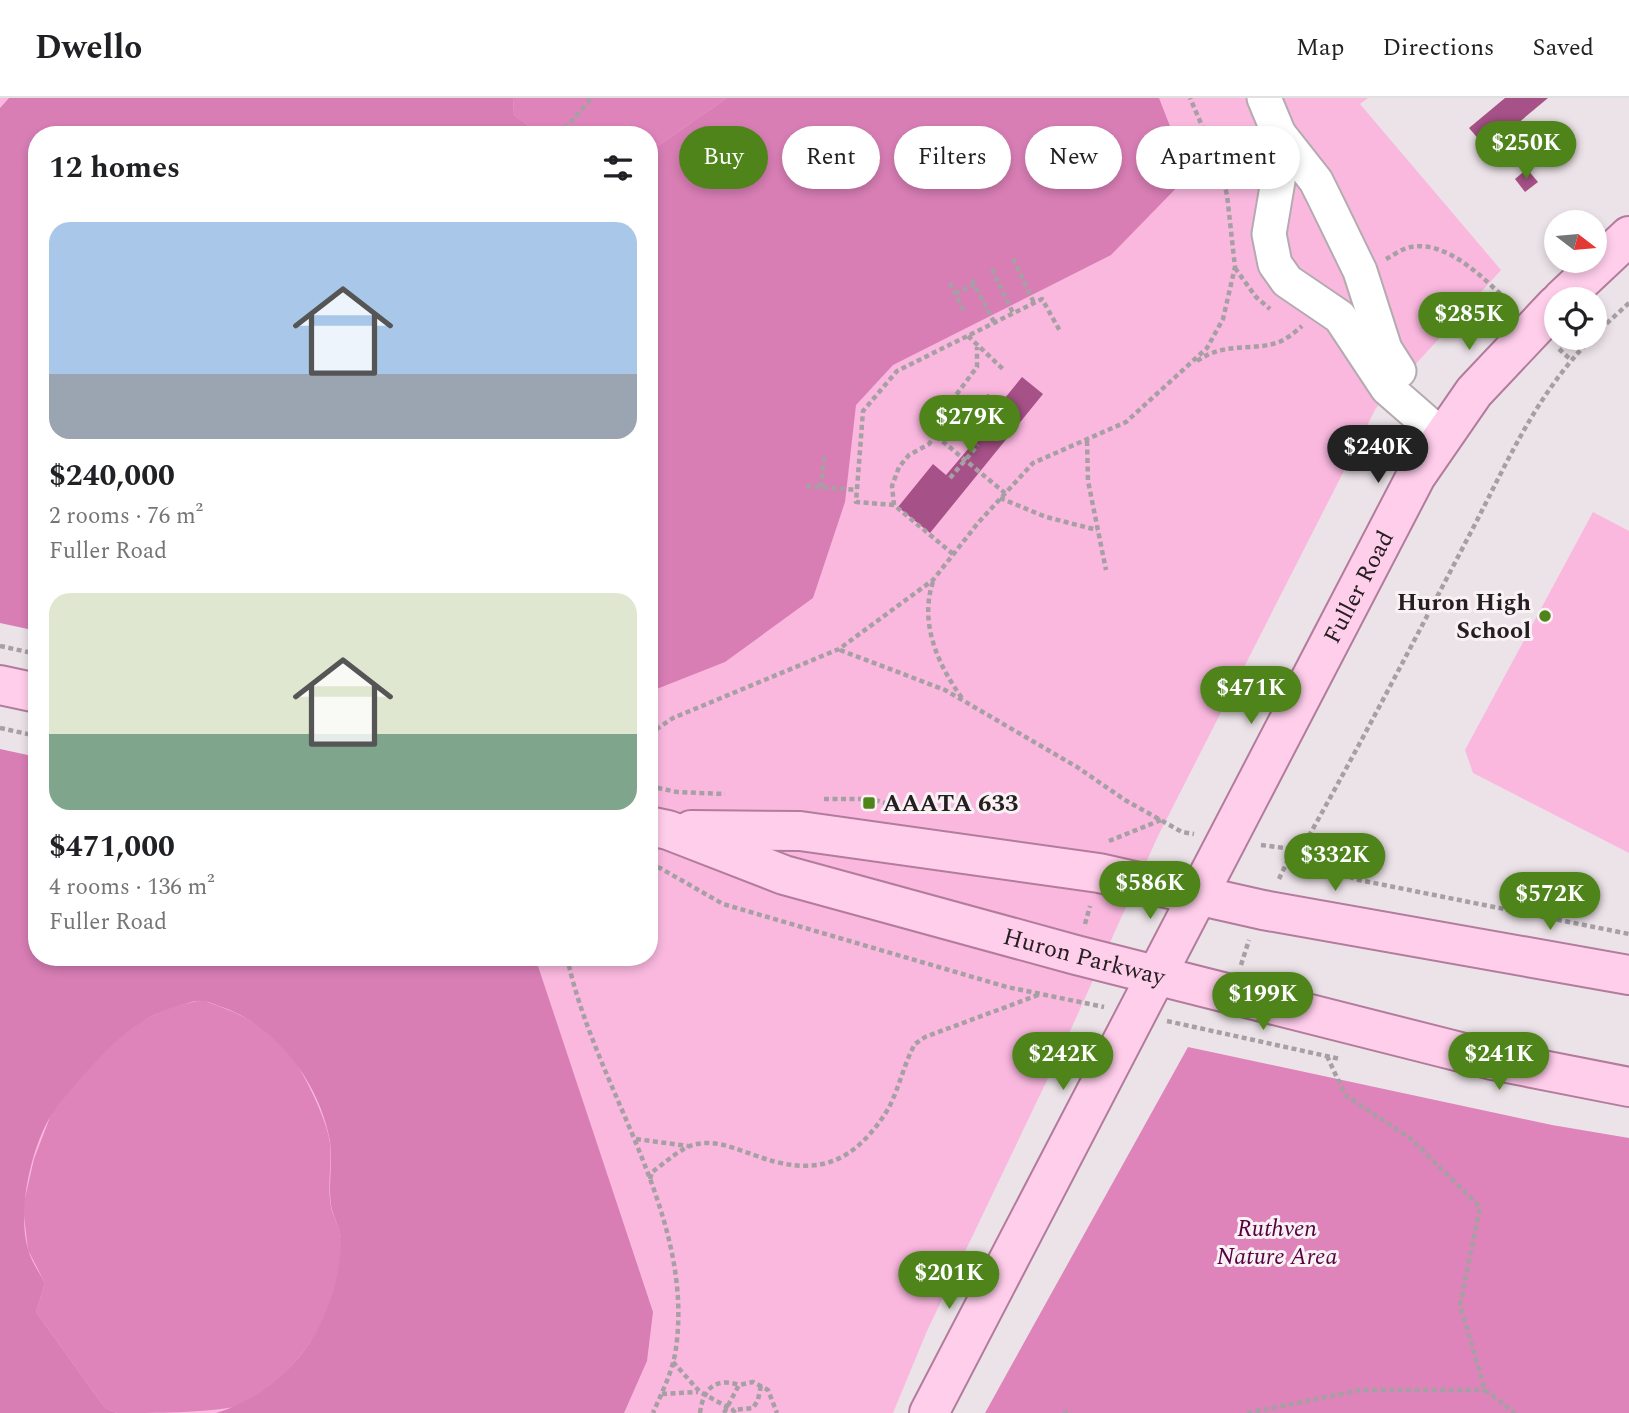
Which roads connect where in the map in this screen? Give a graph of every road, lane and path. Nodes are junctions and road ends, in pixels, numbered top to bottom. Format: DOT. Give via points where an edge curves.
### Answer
graph roads {
  1 [pos="592,98"];
  2 [pos="1189,98"];
  3 [pos="1264,98"];
  4 [pos="567,126"];
  5 [pos="1276,126"];
  6 [pos="1300,161"];
  7 [pos="1278,189"];
  8 [pos="1629,236"];
  9 [pos="1013,259"];
  10 [pos="992,269"];
  11 [pos="950,283"];
  12 [pos="1575,287"];
  13 [pos="955,293"];
  14 [pos="1034,303"];
  15 [pos="1629,303"];
  16 [pos="963,310"];
  17 [pos="1013,313"];
  18 [pos="1544,317"];
  19 [pos="994,322"];
  20 [pos="1607,324"];
  21 [pos="1060,331"];
  22 [pos="968,335"];
  23 [pos="977,347"];
  24 [pos="1581,350"];
  25 [pos="1004,370"];
  26 [pos="1448,427"];
  27 [pos="936,436"];
  28 [pos="1087,440"];
  29 [pos="978,444"];
  30 [pos="824,457"];
  31 [pos="965,460"];
  32 [pos="950,478"];
  33 [pos="806,486"];
  34 [pos="821,487"];
  35 [pos="857,490"];
  36 [pos="1006,493"];
  37 [pos="1000,498"];
  38 [pos="894,505"];
  39 [pos="1097,530"];
  40 [pos="953,554"];
  41 [pos="1106,569"];
  42 [pos="933,580"];
  43 [pos="0,646"];
  44 [pos="839,649"];
  45 [pos="28,652"];
  46 [pos="0,685"];
  47 [pos="28,691"];
  48 [pos="962,699"];
  49 [pos="0,728"];
  50 [pos="658,728"];
  51 [pos="28,734"];
  52 [pos="658,788"];
  53 [pos="677,792"];
  54 [pos="1161,820"];
  55 [pos="659,828"];
  56 [pos="1188,833"];
  57 [pos="1109,841"];
  58 [pos="1308,846"];
  59 [pos="1279,848"];
  60 [pos="1293,849"];
  61 [pos="1287,861"];
  62 [pos="658,868"];
  63 [pos="1197,895"];
  64 [pos="1093,897"];
  65 [pos="1085,925"];
  66 [pos="1629,934"];
  67 [pos="1250,938"];
  68 [pos="570,966"];
  69 [pos="1240,968"];
  70 [pos="1157,974"];
  71 [pos="1629,975"];
  72 [pos="1067,988"];
  73 [pos="1042,994"];
  74 [pos="1064,998"];
  75 [pos="1074,1000"];
  76 [pos="1175,1023"];
  77 [pos="1228,1034"];
  78 [pos="1328,1056"];
  79 [pos="1629,1087"];
  80 [pos="636,1139"];
  81 [pos="689,1146"];
  82 [pos="650,1180"];
  83 [pos="674,1362"];
  84 [pos="761,1384"];
  85 [pos="738,1385"];
  86 [pos="1485,1390"];
  87 [pos="702,1394"];
  88 [pos="661,1395"];
  89 [pos="732,1410"];
  90 [pos="751,1410"];
  91 [pos="653,1413"];
  92 [pos="700,1413"];
  93 [pos="724,1413"];
  94 [pos="777,1413"];
  95 [pos="929,1413"];
  96 [pos="1063,1413"];
  97 [pos="1072,1413"];
  98 [pos="1247,1413"];
  99 [pos="1515,1413"];
  1 -- 4 [label="path"];
  2 -- 28 [label="path" via="1214,152 1227,195 1235,267 1226,307 1207,348 1175,380 1126,422"];
  3 -- 5 [label="lane"];
  6 -- 26 [label="lane" via="1316,181 1360,271 1391,360"];
  7 -- 26 [label="lane" via="1269,234 1275,264 1287,281 1340,317 1387,388"];
  8 -- 12 [label="main road"];
  9 -- 14 [label="path"];
  10 -- 17 [label="path"];
  11 -- 13 [label="path"];
  13 -- 16 [label="path"];
  13 -- 19 [label="path" via="973,282"];
  14 -- 17 [label="path"];
  14 -- 21 [label="path" via="1042,299"];
  15 -- 20 [label="path"];
  17 -- 19 [label="path"];
  18 -- 26 [label="main road, Fuller Road" via="1496,366"];
  19 -- 22 [label="path"];
  22 -- 23 [label="path"];
  22 -- 35 [label="path" via="897,371 863,411"];
  23 -- 25 [label="path"];
  23 -- 27 [label="path" via="976,368 950,403"];
  24 -- 58 [label="path" via="1550,385 1511,448 1473,529 1310,834"];
  26 -- 63 [label="main road, Fuller Road" via="1416,476"];
  27 -- 31 [label="path"];
  27 -- 38 [label="path" via="899,467 892,486"];
  28 -- 36 [label="path" via="1033,463"];
  28 -- 39 [label="path" via="1088,481"];
  29 -- 31 [label="path"];
  30 -- 34 [label="path"];
  31 -- 32 [label="path"];
  31 -- 36 [label="path"];
  33 -- 34 [label="path"];
  34 -- 35 [label="path"];
  35 -- 38 [label="path" via="856,502"];
  36 -- 37 [label="path"];
  37 -- 39 [label="path" via="1046,517"];
  37 -- 40 [label="path"];
  38 -- 40 [label="path"];
  39 -- 41 [label="path"];
  40 -- 42 [label="path"];
  42 -- 44 [label="path"];
  42 -- 48 [label="path" via="927,604 929,626 941,664"];
  43 -- 45 [label="path"];
  44 -- 48 [label="path"];
  44 -- 50 [label="path"];
  46 -- 47 [label="main road"];
  48 -- 54 [label="path"];
  49 -- 51 [label="path"];
  52 -- 53 [label="path"];
  54 -- 56 [label="path"];
  54 -- 57 [label="path"];
  55 -- 63 [label="main road, Huron Parkway" via="800,831 1099,873"];
  55 -- 70 [label="main road, Huron Parkway" via="784,875"];
  58 -- 60 [label="path"];
  58 -- 66 [label="path" via="1321,864 1359,880"];
  59 -- 60 [label="path"];
  60 -- 61 [label="path"];
  62 -- 73 [label="path" via="723,904"];
  63 -- 70 [label="main road, Fuller Road"];
  63 -- 71 [label="main road, Huron Parkway"];
  64 -- 65 [label="path"];
  67 -- 69 [label="path"];
  68 -- 80 [label="path" via="585,1017"];
  70 -- 79 [label="main road, Huron Parkway" via="1492,1060"];
  70 -- 95 [label="main road, Fuller Road"];
  72 -- 74 [label="path"];
  73 -- 74 [label="path"];
  73 -- 81 [label="path" via="915,1044 884,1115 859,1146 838,1160 797,1166 731,1147"];
  74 -- 75 [label="path"];
  76 -- 77 [label="path"];
  78 -- 86 [label="path" via="1345,1095 1410,1138 1480,1207 1460,1305"];
  80 -- 81 [label="path"];
  80 -- 82 [label="path"];
  81 -- 82 [label="path" via="652,1172"];
  82 -- 83 [label="path" via="678,1286"];
  83 -- 87 [label="path"];
  83 -- 88 [label="path"];
  84 -- 85 [label="path"];
  84 -- 90 [label="path"];
  84 -- 94 [label="path"];
  85 -- 87 [label="path" via="719,1381"];
  85 -- 89 [label="path"];
  86 -- 98 [label="path" via="1361,1390"];
  86 -- 99 [label="path"];
  87 -- 88 [label="path"];
  87 -- 89 [label="path"];
  87 -- 92 [label="path"];
  88 -- 91 [label="path"];
  89 -- 90 [label="path"];
  89 -- 93 [label="path"];
  96 -- 97 [label="path"];
}
